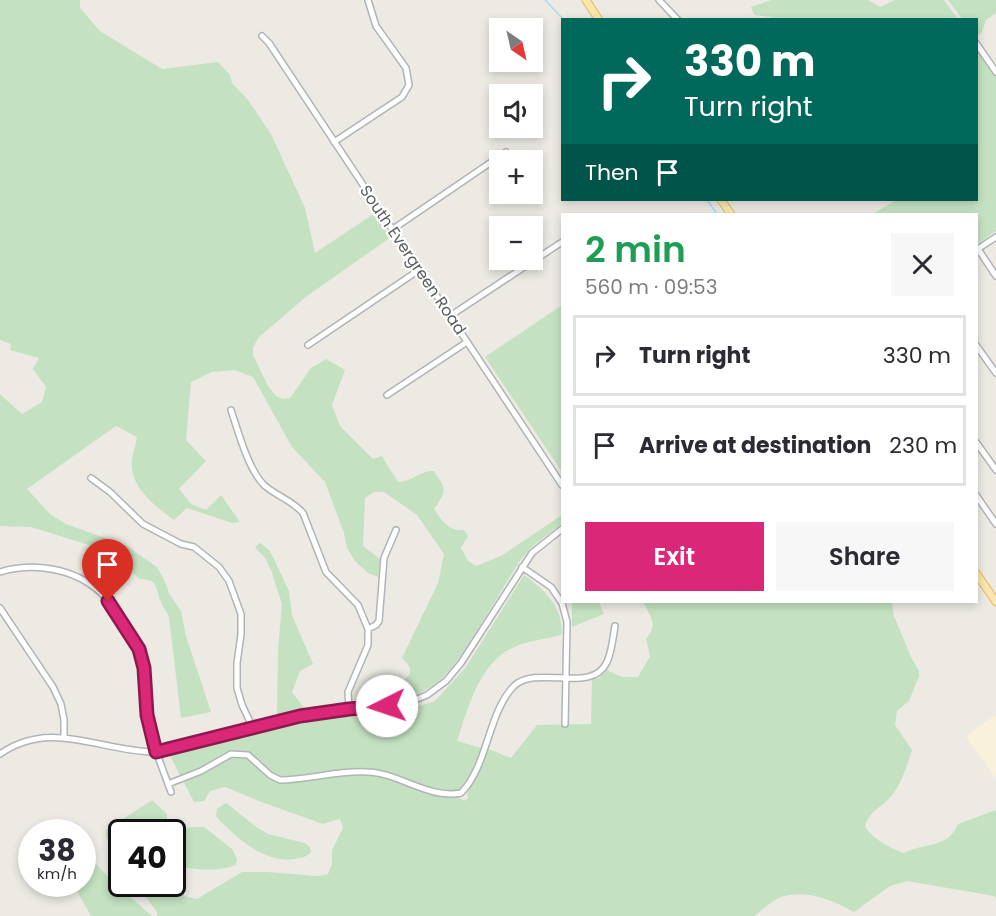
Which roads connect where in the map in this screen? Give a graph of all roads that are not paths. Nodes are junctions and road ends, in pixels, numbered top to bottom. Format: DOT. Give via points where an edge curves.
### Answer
graph roads {
  1 [pos="368,0"];
  2 [pos="586,0"];
  3 [pos="659,0"];
  4 [pos="598,18"];
  5 [pos="676,18"];
  6 [pos="262,36"];
  7 [pos="978,46"];
  8 [pos="996,72"];
  9 [pos="334,142"];
  10 [pos="489,164"];
  11 [pos="393,229"];
  12 [pos="996,237"];
  13 [pos="561,243"];
  14 [pos="978,248"];
  15 [pos="978,250"];
  16 [pos="419,270"];
  17 [pos="996,276"];
  18 [pos="450,316"];
  19 [pos="467,342"];
  20 [pos="308,345"];
  21 [pos="978,348"];
  22 [pos="996,374"];
  23 [pos="387,395"];
  24 [pos="231,410"];
  25 [pos="978,444"];
  26 [pos="996,470"];
  27 [pos="90,478"];
  28 [pos="561,483"];
  29 [pos="978,498"];
  30 [pos="996,524"];
  31 [pos="396,530"];
  32 [pos="561,530"];
  33 [pos="522,567"];
  34 [pos="0,572"];
  35 [pos="978,576"];
  36 [pos="561,602"];
  37 [pos="996,602"];
  38 [pos="562,603"];
  39 [pos="0,608"];
  40 [pos="615,626"];
  41 [pos="368,629"];
  42 [pos="565,678"];
  43 [pos="349,709"];
  44 [pos="565,724"];
  45 [pos="253,728"];
  46 [pos="64,738"];
  47 [pos="156,752"];
  48 [pos="0,754"];
  49 [pos="168,784"];
  50 [pos="171,792"];
  1 -- 9 [label="street" via="376,26 405,68 409,85 402,97"];
  2 -- 4 [label="main road"];
  3 -- 5 [label="street"];
  6 -- 9 [label="street, South Evergreen Road"];
  7 -- 8 [label="street"];
  9 -- 11 [label="street, South Evergreen Road"];
  10 -- 11 [label="street"];
  11 -- 16 [label="street, South Evergreen Road"];
  12 -- 14 [label="street"];
  13 -- 18 [label="street"];
  15 -- 17 [label="street"];
  16 -- 18 [label="street, South Evergreen Road"];
  16 -- 20 [label="street"];
  18 -- 19 [label="street, South Evergreen Road"];
  19 -- 23 [label="street"];
  19 -- 28 [label="street, South Evergreen Road"];
  21 -- 22 [label="street"];
  24 -- 41 [label="street" via="254,471 267,487 296,505 326,572 358,605"];
  25 -- 26 [label="street"];
  27 -- 45 [label="street" via="143,524 194,547 219,567 229,581 241,614 237,688"];
  29 -- 30 [label="street"];
  31 -- 41 [label="street" via="384,558 379,621"];
  32 -- 33 [label="street" via="543,542"];
  33 -- 36 [label="street" via="551,587"];
  33 -- 43 [label="street" via="446,681 407,703"];
  34 -- 47 [label="street" via="30,566 58,571 88,583 108,601 142,658 147,715"];
  35 -- 37 [label="main road"];
  38 -- 42 [label="street" via="567,622"];
  39 -- 46 [label="street" via="53,687 61,704"];
  40 -- 42 [label="street" via="607,662 600,672 589,677"];
  41 -- 43 [label="street" via="368,645 348,692"];
  42 -- 44 [label="street"];
  42 -- 49 [label="street" via="531,678 516,684 505,698 473,777 461,793 436,793 368,772 280,780 270,776 248,755 239,753"];
  43 -- 45 [label="street"];
  45 -- 47 [label="street"];
  46 -- 47 [label="street"];
  46 -- 48 [label="street" via="32,738"];
  47 -- 49 [label="street"];
  49 -- 50 [label="street"];
}
